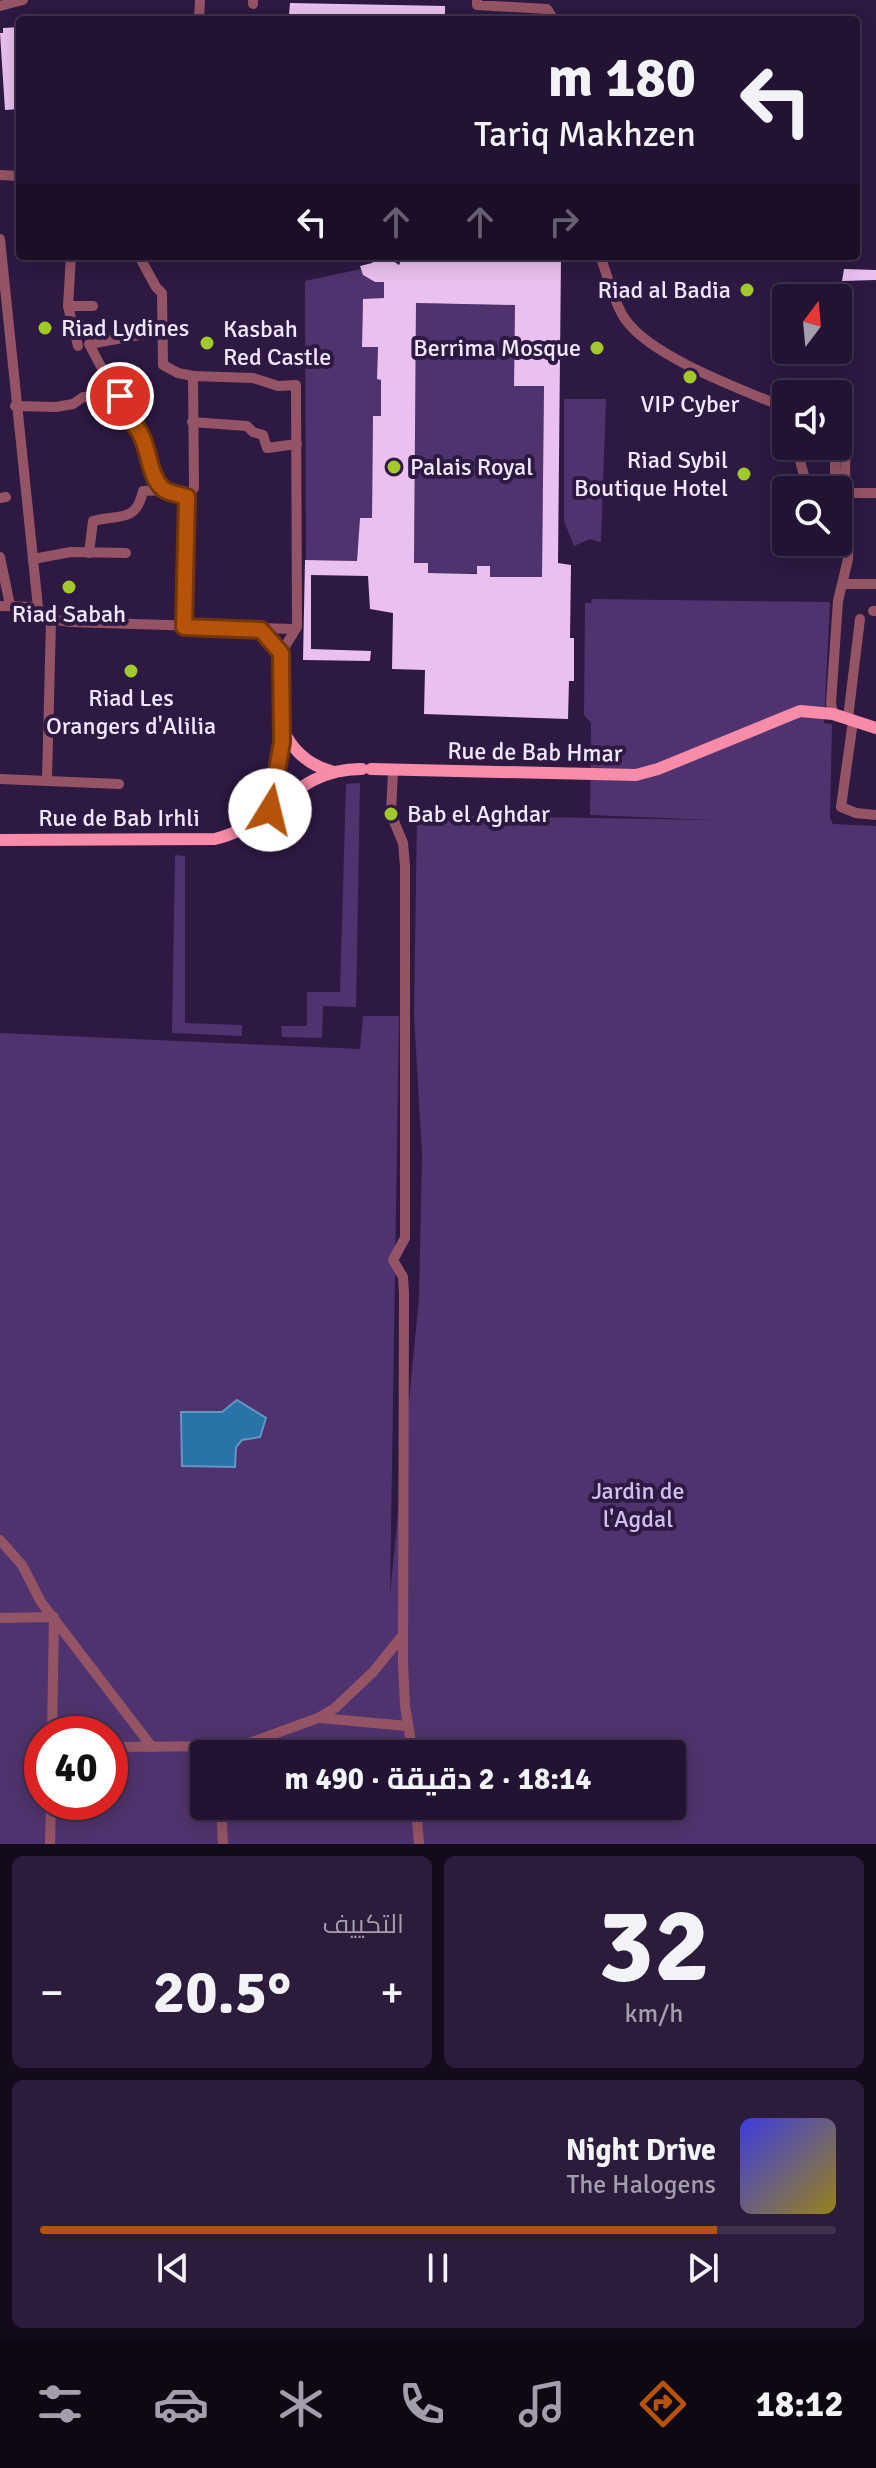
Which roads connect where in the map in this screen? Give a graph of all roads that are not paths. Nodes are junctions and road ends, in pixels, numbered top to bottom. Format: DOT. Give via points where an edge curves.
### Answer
graph roads {
  1 [pos="23,0"];
  2 [pos="477,3"];
  3 [pos="0,6"];
  4 [pos="553,16"];
  5 [pos="0,239"];
  6 [pos="71,260"];
  7 [pos="141,260"];
  8 [pos="602,260"];
  9 [pos="68,306"];
  10 [pos="93,306"];
  11 [pos="162,331"];
  12 [pos="5,335"];
  13 [pos="78,346"];
  14 [pos="193,376"];
  15 [pos="110,396"];
  16 [pos="772,402"];
  17 [pos="15,406"];
  18 [pos="192,422"];
  19 [pos="297,444"];
  20 [pos="164,490"];
  21 [pos="852,492"];
  22 [pos="876,493"];
  23 [pos="187,497"];
  24 [pos="89,553"];
  25 [pos="126,553"];
  26 [pos="848,556"];
  27 [pos="0,557"];
  28 [pos="33,559"];
  29 [pos="843,584"];
  30 [pos="876,584"];
  31 [pos="5,606"];
  32 [pos="37,607"];
  33 [pos="860,619"];
  34 [pos="51,621"];
  35 [pos="184,627"];
  36 [pos="293,629"];
  37 [pos="261,630"];
  38 [pos="281,653"];
  39 [pos="833,714"];
  40 [pos="850,720"];
  41 [pos="876,728"];
  42 [pos="283,730"];
  43 [pos="366,769"];
  44 [pos="393,770"];
  45 [pos="331,771"];
  46 [pos="0,779"];
  47 [pos="47,779"];
  48 [pos="119,784"];
  49 [pos="270,810"];
  50 [pos="876,815"];
  51 [pos="0,840"];
  52 [pos="0,1540"];
  53 [pos="54,1617"];
  54 [pos="0,1618"];
  55 [pos="403,1635"];
  56 [pos="52,1716"];
  57 [pos="318,1718"];
  58 [pos="407,1726"];
  59 [pos="412,1740"];
  60 [pos="128,1747"];
  61 [pos="152,1747"];
  62 [pos="51,1820"];
  63 [pos="222,1820"];
  64 [pos="417,1820"];
  65 [pos="50,1844"];
  66 [pos="223,1844"];
  67 [pos="419,1844"];
  1 -- 3 [label="street"];
  2 -- 4 [label="street" via="544,9"];
  5 -- 12 [label="street"];
  6 -- 9 [label="street"];
  7 -- 11 [label="street" via="162,293"];
  8 -- 16 [label="street" via="623,316 640,335 692,367"];
  9 -- 10 [label="street"];
  9 -- 13 [label="street"];
  11 -- 14 [label="street" via="163,365"];
  11 -- 15 [label="street" via="89,344"];
  12 -- 17 [label="street"];
  14 -- 18 [label="street"];
  14 -- 19 [label="street" via="296,385"];
  15 -- 17 [label="street" via="83,397 56,407"];
  15 -- 20 [label="street" via="120,396 122,414 134,420"];
  17 -- 28 [label="street"];
  18 -- 19 [label="street" via="247,426 263,435 267,448"];
  18 -- 23 [label="street" via="194,488"];
  19 -- 36 [label="street"];
  20 -- 23 [label="street"];
  20 -- 24 [label="street" via="143,491 131,514 93,521"];
  21 -- 22 [label="street"];
  23 -- 35 [label="street"];
  24 -- 25 [label="street"];
  24 -- 28 [label="street"];
  26 -- 29 [label="street"];
  27 -- 31 [label="street"];
  28 -- 32 [label="street"];
  29 -- 30 [label="street"];
  29 -- 39 [label="street"];
  31 -- 32 [label="street"];
  32 -- 34 [label="street" via="39,617"];
  33 -- 40 [label="street"];
  34 -- 35 [label="street"];
  34 -- 47 [label="street"];
  35 -- 37 [label="street"];
  36 -- 37 [label="street"];
  36 -- 38 [label="street"];
  37 -- 38 [label="street"];
  38 -- 42 [label="street"];
  39 -- 40 [label="main road, Rue de Bab Hmar"];
  39 -- 44 [label="main road, Rue de Bab Hmar" via="788,714 636,775"];
  40 -- 41 [label="main road, Rue de Bab Hmar"];
  40 -- 50 [label="street" via="841,807"];
  42 -- 45 [label="main road" via="304,758"];
  42 -- 49 [label="street"];
  43 -- 44 [label="main road, Rue de Bab Hmar"];
  43 -- 45 [label="main road, Rue de Bab Irhli"];
  44 -- 55 [label="street" via="391,814 403,843 405,866 405,1238 393,1260 403,1277 404,1293"];
  45 -- 49 [label="main road, Rue de Bab Irhli"];
  46 -- 47 [label="street"];
  47 -- 48 [label="street"];
  49 -- 51 [label="main road, Rue de Bab Irhli" via="237,832 211,840"];
  52 -- 53 [label="street"];
  53 -- 54 [label="street"];
  53 -- 56 [label="street"];
  53 -- 61 [label="street"];
  55 -- 57 [label="street" via="352,1694"];
  55 -- 58 [label="street"];
  57 -- 58 [label="street"];
  57 -- 61 [label="street" via="241,1746"];
  58 -- 59 [label="street"];
  60 -- 61 [label="street"];
  62 -- 65 [label="street"];
  63 -- 66 [label="street"];
  64 -- 67 [label="street"];
}
